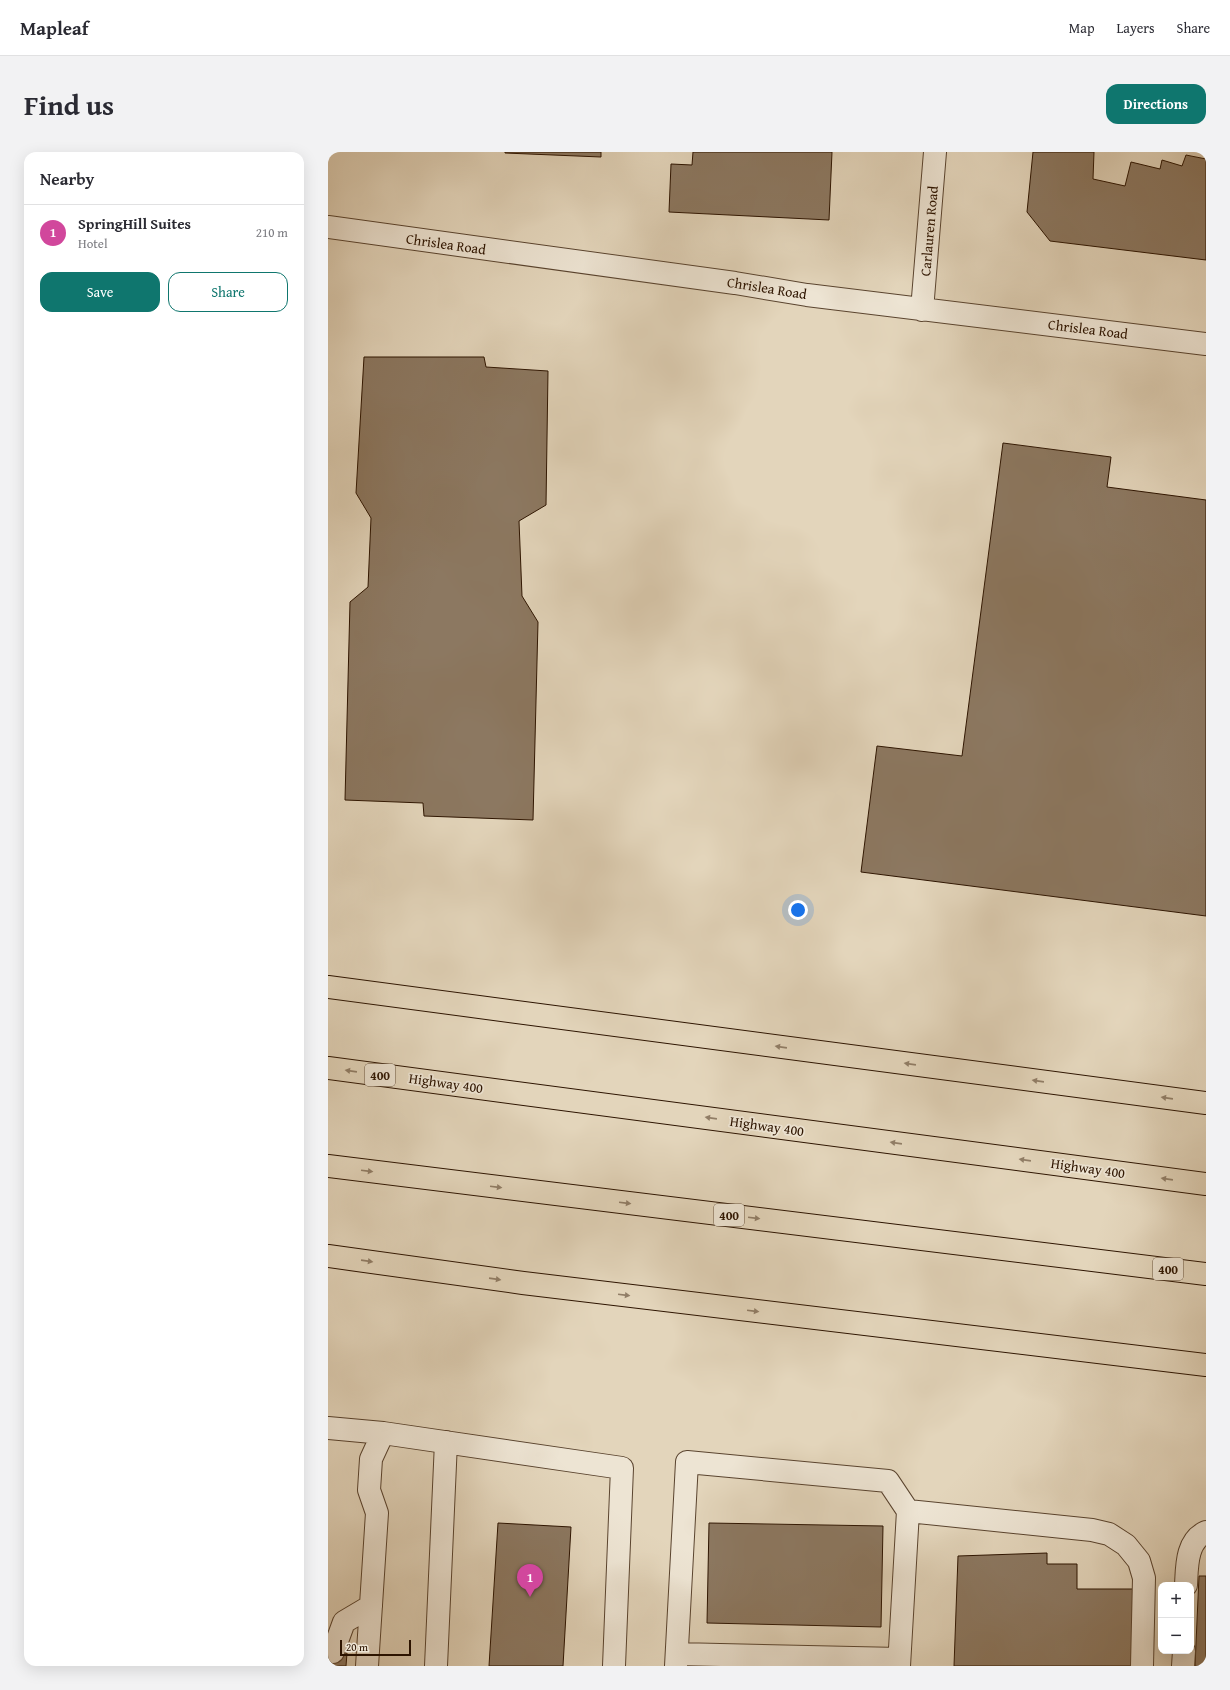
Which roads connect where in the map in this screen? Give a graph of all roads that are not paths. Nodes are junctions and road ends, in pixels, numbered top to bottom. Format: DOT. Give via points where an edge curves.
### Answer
graph roads {
  1 [pos="935,152"];
  2 [pos="328,227"];
  3 [pos="922,310"];
  4 [pos="1206,344"];
  5 [pos="328,987"];
  6 [pos="328,1068"];
  7 [pos="1206,1103"];
  8 [pos="328,1166"];
  9 [pos="1206,1184"];
  10 [pos="328,1256"];
  11 [pos="1206,1274"];
  12 [pos="1206,1366"];
  13 [pos="328,1428"];
  14 [pos="383,1433"];
  15 [pos="446,1442"];
  16 [pos="908,1511"];
  17 [pos="1206,1532"];
  18 [pos="1186,1582"];
  19 [pos="371,1606"];
  20 [pos="333,1652"];
  21 [pos="1184,1654"];
  22 [pos="676,1660"];
  23 [pos="899,1662"];
  24 [pos="367,1666"];
  25 [pos="436,1666"];
  26 [pos="614,1666"];
  27 [pos="1142,1666"];
  28 [pos="1183,1666"];
  1 -- 3 [label="street, Carlauren Road"];
  2 -- 3 [label="street, Chrislea Road"];
  3 -- 4 [label="street, Chrislea Road"];
  7 -- 5 [label="highway, one-way"];
  9 -- 6 [label="highway, Highway 400 / 400, one-way"];
  8 -- 11 [label="highway, 400, one-way"];
  10 -- 12 [label="highway, one-way" via="539,1285"];
  13 -- 14 [label="street"];
  14 -- 15 [label="street"];
  14 -- 19 [label="street" via="371,1458 369,1482 377,1513"];
  15 -- 25 [label="street"];
  15 -- 26 [label="street" via="622,1468"];
  16 -- 22 [label="street" via="888,1481 688,1462"];
  16 -- 23 [label="street"];
  16 -- 27 [label="street" via="1092,1530 1109,1534 1126,1545 1138,1561 1144,1578"];
  17 -- 18 [label="street" via="1193,1544 1187,1561"];
  19 -- 20 [label="street" via="344,1622"];
  19 -- 24 [label="street"];
  21 -- 28 [label="street"];
  22 -- 23 [label="street"];
}
